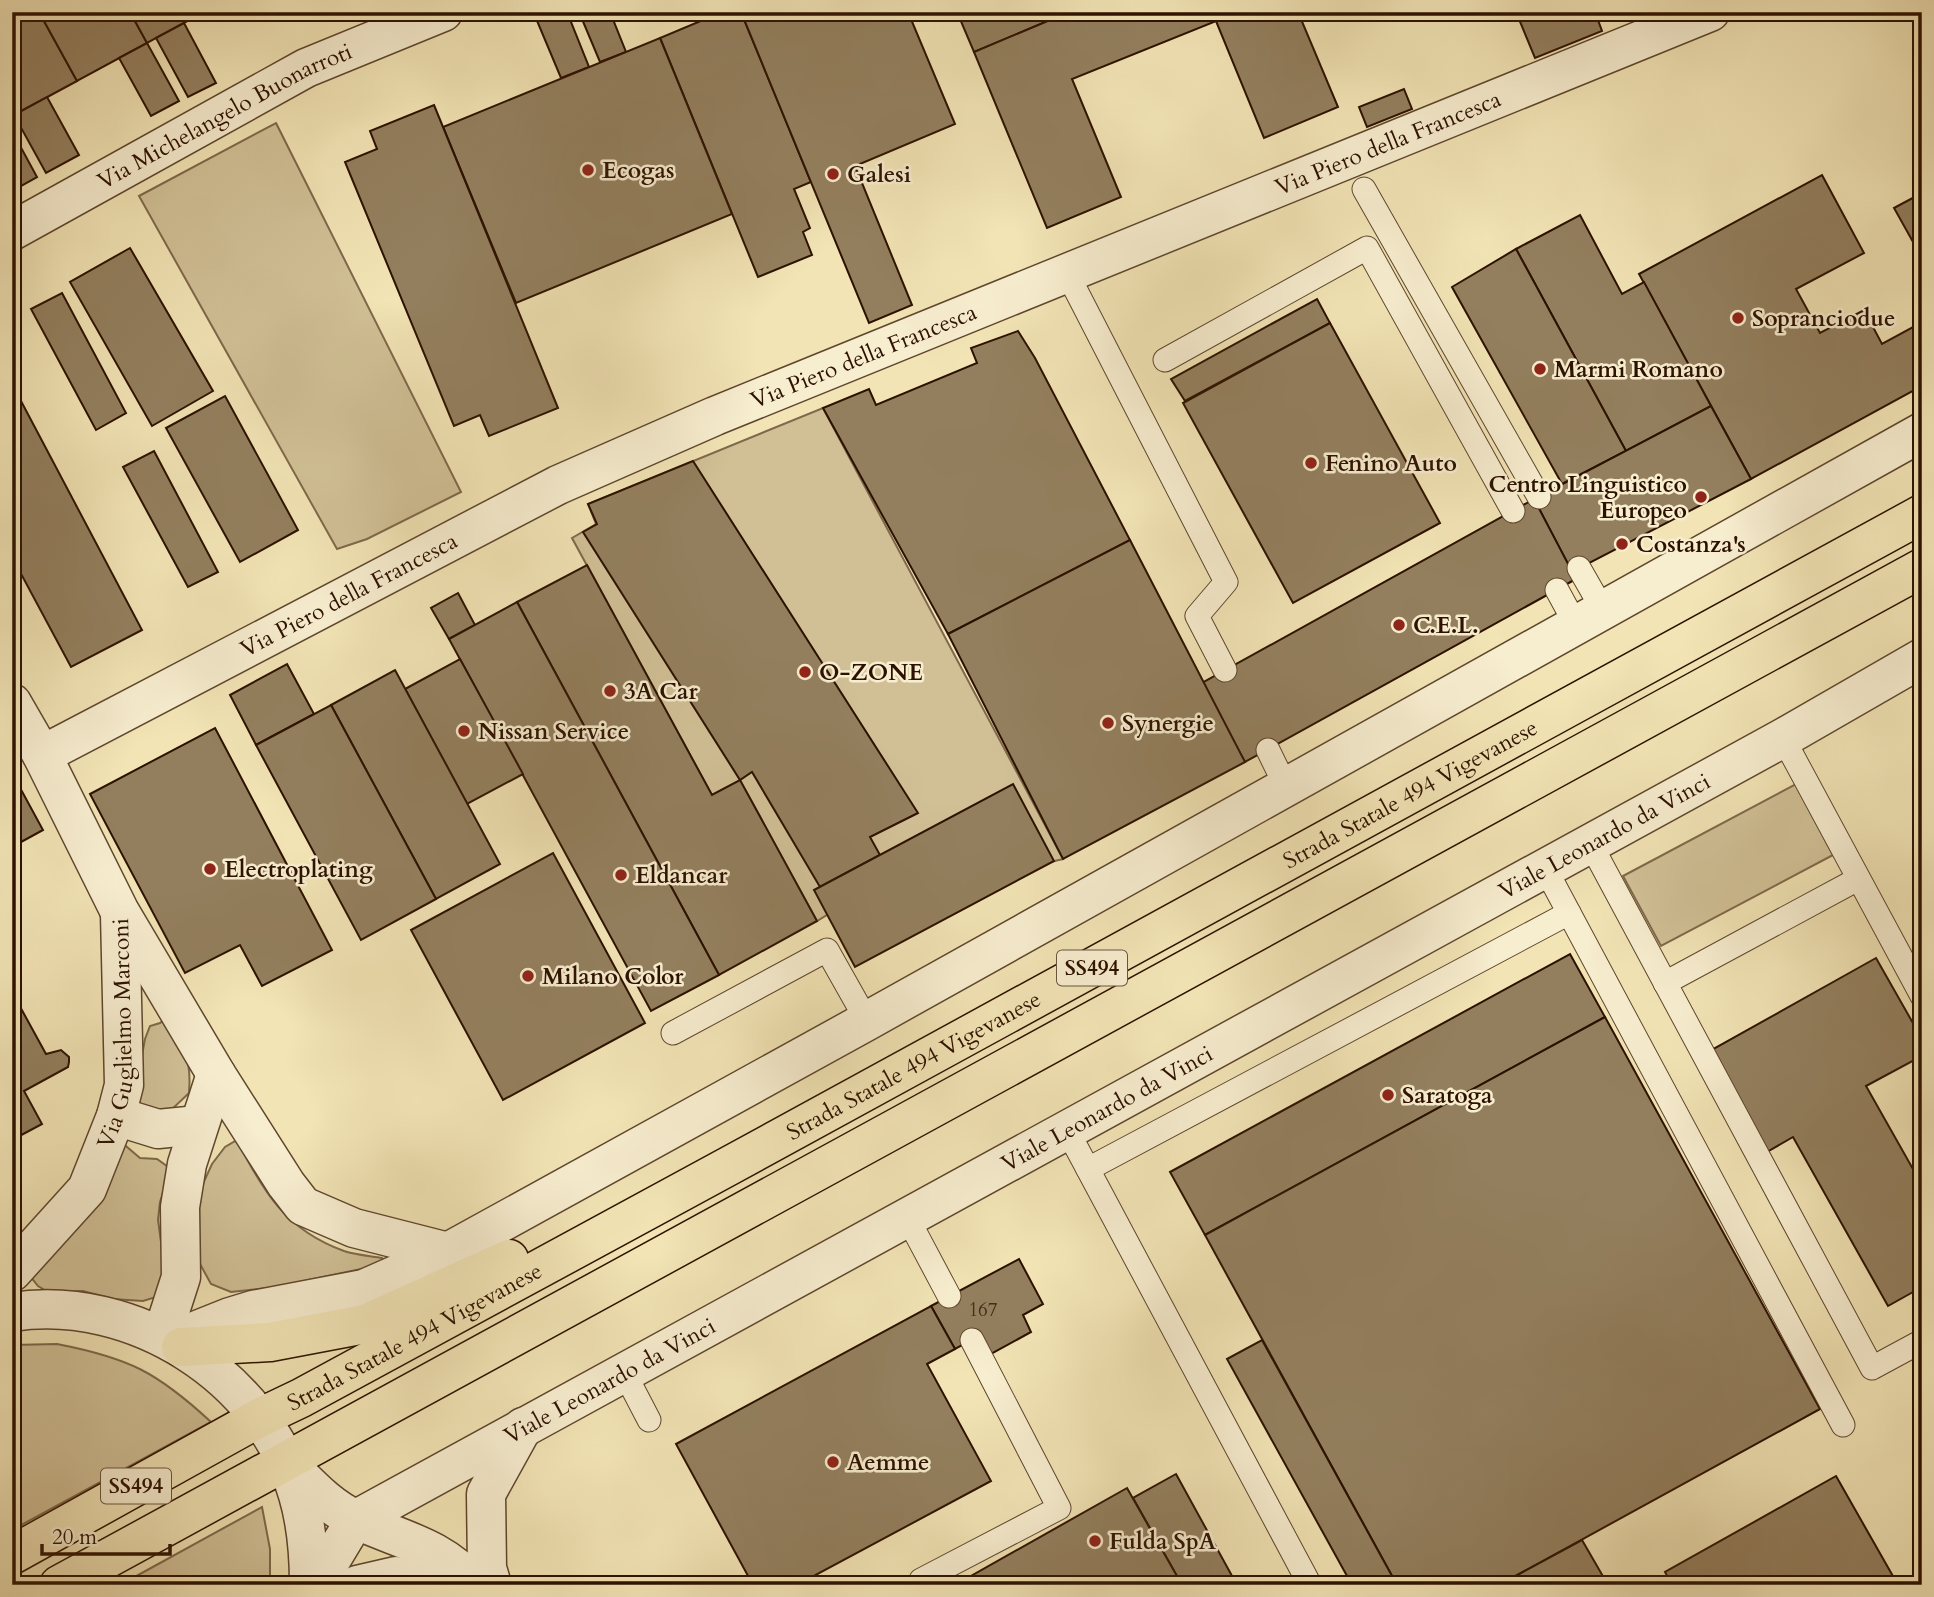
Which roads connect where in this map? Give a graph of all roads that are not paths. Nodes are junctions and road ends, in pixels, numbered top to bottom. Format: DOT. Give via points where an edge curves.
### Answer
graph roads {
  1 [pos="443,12"];
  2 [pos="1710,12"];
  3 [pos="1364,189"];
  4 [pos="12,231"];
  5 [pos="1067,273"];
  6 [pos="1165,360"];
  7 [pos="1922,432"];
  8 [pos="1539,497"];
  9 [pos="1513,511"];
  10 [pos="1922,514"];
  11 [pos="1579,568"];
  12 [pos="1922,568"];
  13 [pos="1557,590"];
  14 [pos="1590,617"];
  15 [pos="1922,658"];
  16 [pos="1225,670"];
  17 [pos="12,702"];
  18 [pos="1783,737"];
  19 [pos="1268,750"];
  20 [pos="42,755"];
  21 [pos="1286,787"];
  22 [pos="1590,843"];
  23 [pos="1545,868"];
  24 [pos="1858,879"];
  25 [pos="120,912"];
  26 [pos="1569,913"];
  27 [pos="1665,983"];
  28 [pos="1922,996"];
  29 [pos="867,1021"];
  30 [pos="673,1032"];
  31 [pos="216,1074"];
  32 [pos="116,1116"];
  33 [pos="198,1125"];
  34 [pos="1067,1130"];
  35 [pos="727,1167"];
  36 [pos="1088,1169"];
  37 [pos="907,1217"];
  38 [pos="448,1252"];
  39 [pos="12,1272"];
  40 [pos="181,1277"];
  41 [pos="949,1296"];
  42 [pos="12,1311"];
  43 [pos="230,1317"];
  44 [pos="972,1340"];
  45 [pos="171,1341"];
  46 [pos="1922,1341"];
  47 [pos="624,1372"];
  48 [pos="260,1418"];
  49 [pos="649,1420"];
  50 [pos="1843,1425"];
  51 [pos="523,1427"];
  52 [pos="285,1461"];
  53 [pos="355,1520"];
  54 [pos="12,1555"];
  55 [pos="921,1580"];
  56 [pos="59,1585"];
  57 [pos="309,1585"];
  58 [pos="316,1585"];
  59 [pos="357,1585"];
  60 [pos="438,1585"];
  61 [pos="474,1585"];
  62 [pos="492,1585"];
  63 [pos="1310,1585"];
  1 -- 4 [label="street, Via Michelangelo Buonarroti" via="306,68"];
  2 -- 5 [label="street, Via Piero della Francesca"];
  3 -- 8 [label="lane"];
  5 -- 16 [label="lane" via="1226,582 1197,615"];
  5 -- 20 [label="street, Via Piero della Francesca" via="558,485"];
  6 -- 9 [label="lane" via="1367,248"];
  7 -- 14 [label="street"];
  10 -- 35 [label="main road, Strada Statale 494 Vigevanese / SS494"];
  11 -- 14 [label="lane"];
  12 -- 52 [label="main road, Strada Statale 494 Vigevanese / SS494"];
  13 -- 14 [label="lane"];
  14 -- 21 [label="street"];
  15 -- 18 [label="street, Viale Leonardo da Vinci"];
  17 -- 20 [label="street, Via Guglielmo Marconi"];
  18 -- 22 [label="street, Viale Leonardo da Vinci"];
  18 -- 24 [label="lane"];
  19 -- 21 [label="lane"];
  20 -- 25 [label="street, Via Guglielmo Marconi"];
  21 -- 29 [label="street"];
  22 -- 23 [label="street, Viale Leonardo da Vinci"];
  22 -- 27 [label="lane"];
  23 -- 26 [label="lane"];
  23 -- 34 [label="street, Viale Leonardo da Vinci"];
  24 -- 27 [label="lane"];
  24 -- 28 [label="lane"];
  25 -- 31 [label="street"];
  25 -- 32 [label="street, Via Guglielmo Marconi" via="124,1085"];
  26 -- 36 [label="lane"];
  26 -- 50 [label="lane"];
  27 -- 46 [label="lane" via="1872,1368"];
  29 -- 30 [label="lane" via="827,950"];
  29 -- 38 [label="street"];
  31 -- 33 [label="street"];
  31 -- 38 [label="street" via="303,1206 354,1228"];
  32 -- 33 [label="street" via="158,1129"];
  32 -- 39 [label="street, Via Guglielmo Marconi" via="87,1189"];
  33 -- 40 [label="street" via="180,1207"];
  34 -- 36 [label="lane"];
  34 -- 37 [label="street, Viale Leonardo da Vinci"];
  35 -- 45 [label="main road" via="365,1324 270,1342"];
  35 -- 48 [label="main road, Strada Statale 494 Vigevanese / SS494"];
  36 -- 63 [label="lane"];
  37 -- 41 [label="lane"];
  37 -- 47 [label="street, Viale Leonardo da Vinci"];
  38 -- 43 [label="street" via="364,1289"];
  40 -- 43 [label="street"];
  40 -- 45 [label="street"];
  42 -- 45 [label="street" via="94,1314"];
  43 -- 45 [label="street"];
  44 -- 55 [label="lane" via="1059,1508"];
  45 -- 48 [label="street" via="232,1386"];
  47 -- 49 [label="lane"];
  47 -- 51 [label="street, Viale Leonardo da Vinci"];
  48 -- 52 [label="street"];
  48 -- 54 [label="main road, Strada Statale 494 Vigevanese / SS494"];
  51 -- 53 [label="street, Viale Leonardo da Vinci"];
  51 -- 62 [label="street" via="486,1494 487,1568"];
  52 -- 53 [label="street" via="323,1500"];
  52 -- 56 [label="main road, Strada Statale 494 Vigevanese / SS494"];
  52 -- 57 [label="street" via="308,1543"];
  53 -- 58 [label="street"];
  53 -- 61 [label="street" via="417,1543 459,1568"];
  59 -- 60 [label="street" via="396,1576"];
}
